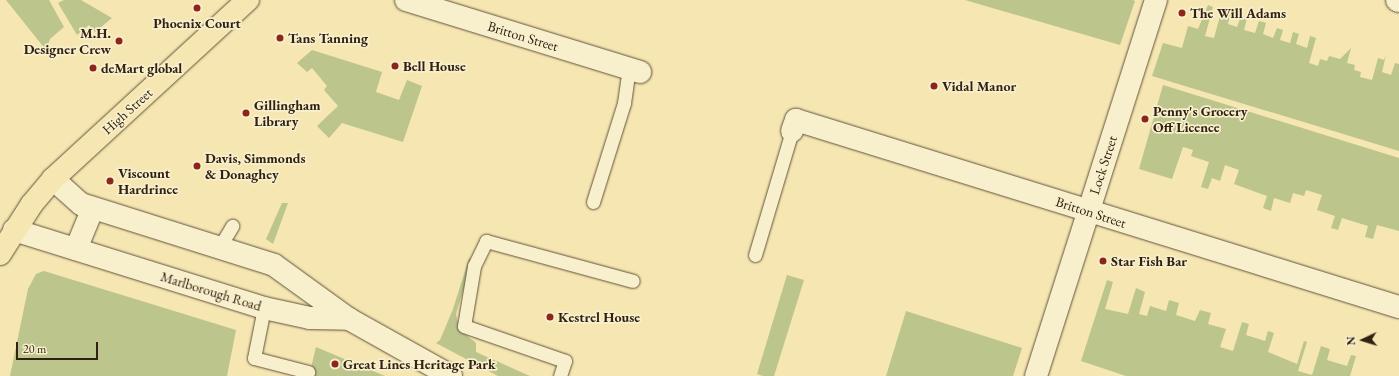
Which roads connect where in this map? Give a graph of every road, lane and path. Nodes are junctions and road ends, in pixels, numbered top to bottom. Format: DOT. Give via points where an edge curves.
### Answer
graph roads {
  1 [pos="248,0"];
  2 [pos="406,0"];
  3 [pos="1156,0"];
  4 [pos="635,70"];
  5 [pos="792,131"];
  6 [pos="53,179"];
  7 [pos="593,202"];
  8 [pos="93,208"];
  9 [pos="1088,211"];
  10 [pos="232,226"];
  11 [pos="14,230"];
  12 [pos="219,248"];
  13 [pos="76,249"];
  14 [pos="0,254"];
  15 [pos="755,254"];
  16 [pos="634,281"];
  17 [pos="1399,307"];
  18 [pos="264,308"];
  19 [pos="349,319"];
  20 [pos="308,372"];
  21 [pos="451,376"];
  22 [pos="560,376"];
  23 [pos="1036,376"];
  1 -- 6 [label="main road, High Street"];
  2 -- 4 [label="street, Britton Street"];
  3 -- 9 [label="street, Lock Street"];
  4 -- 7 [label="lane"];
  5 -- 9 [label="street, Britton Street" via="796,120"];
  5 -- 15 [label="lane"];
  6 -- 8 [label="street, Marlborough Road" via="81,204"];
  6 -- 11 [label="main road, High Street"];
  8 -- 12 [label="street, Marlborough Road"];
  8 -- 13 [label="street"];
  9 -- 17 [label="street, Britton Street"];
  9 -- 23 [label="street, Lock Street"];
  10 -- 12 [label="lane"];
  11 -- 13 [label="street, Marlborough Road"];
  11 -- 14 [label="main road, High Street"];
  12 -- 19 [label="street, Marlborough Road" via="282,269"];
  13 -- 18 [label="street, Marlborough Road"];
  16 -- 22 [label="lane" via="486,241 474,266 464,326 565,360"];
  18 -- 19 [label="street, Marlborough Road" via="310,318"];
  18 -- 20 [label="lane" via="254,358"];
  19 -- 21 [label="street, Marlborough Road"];
}
